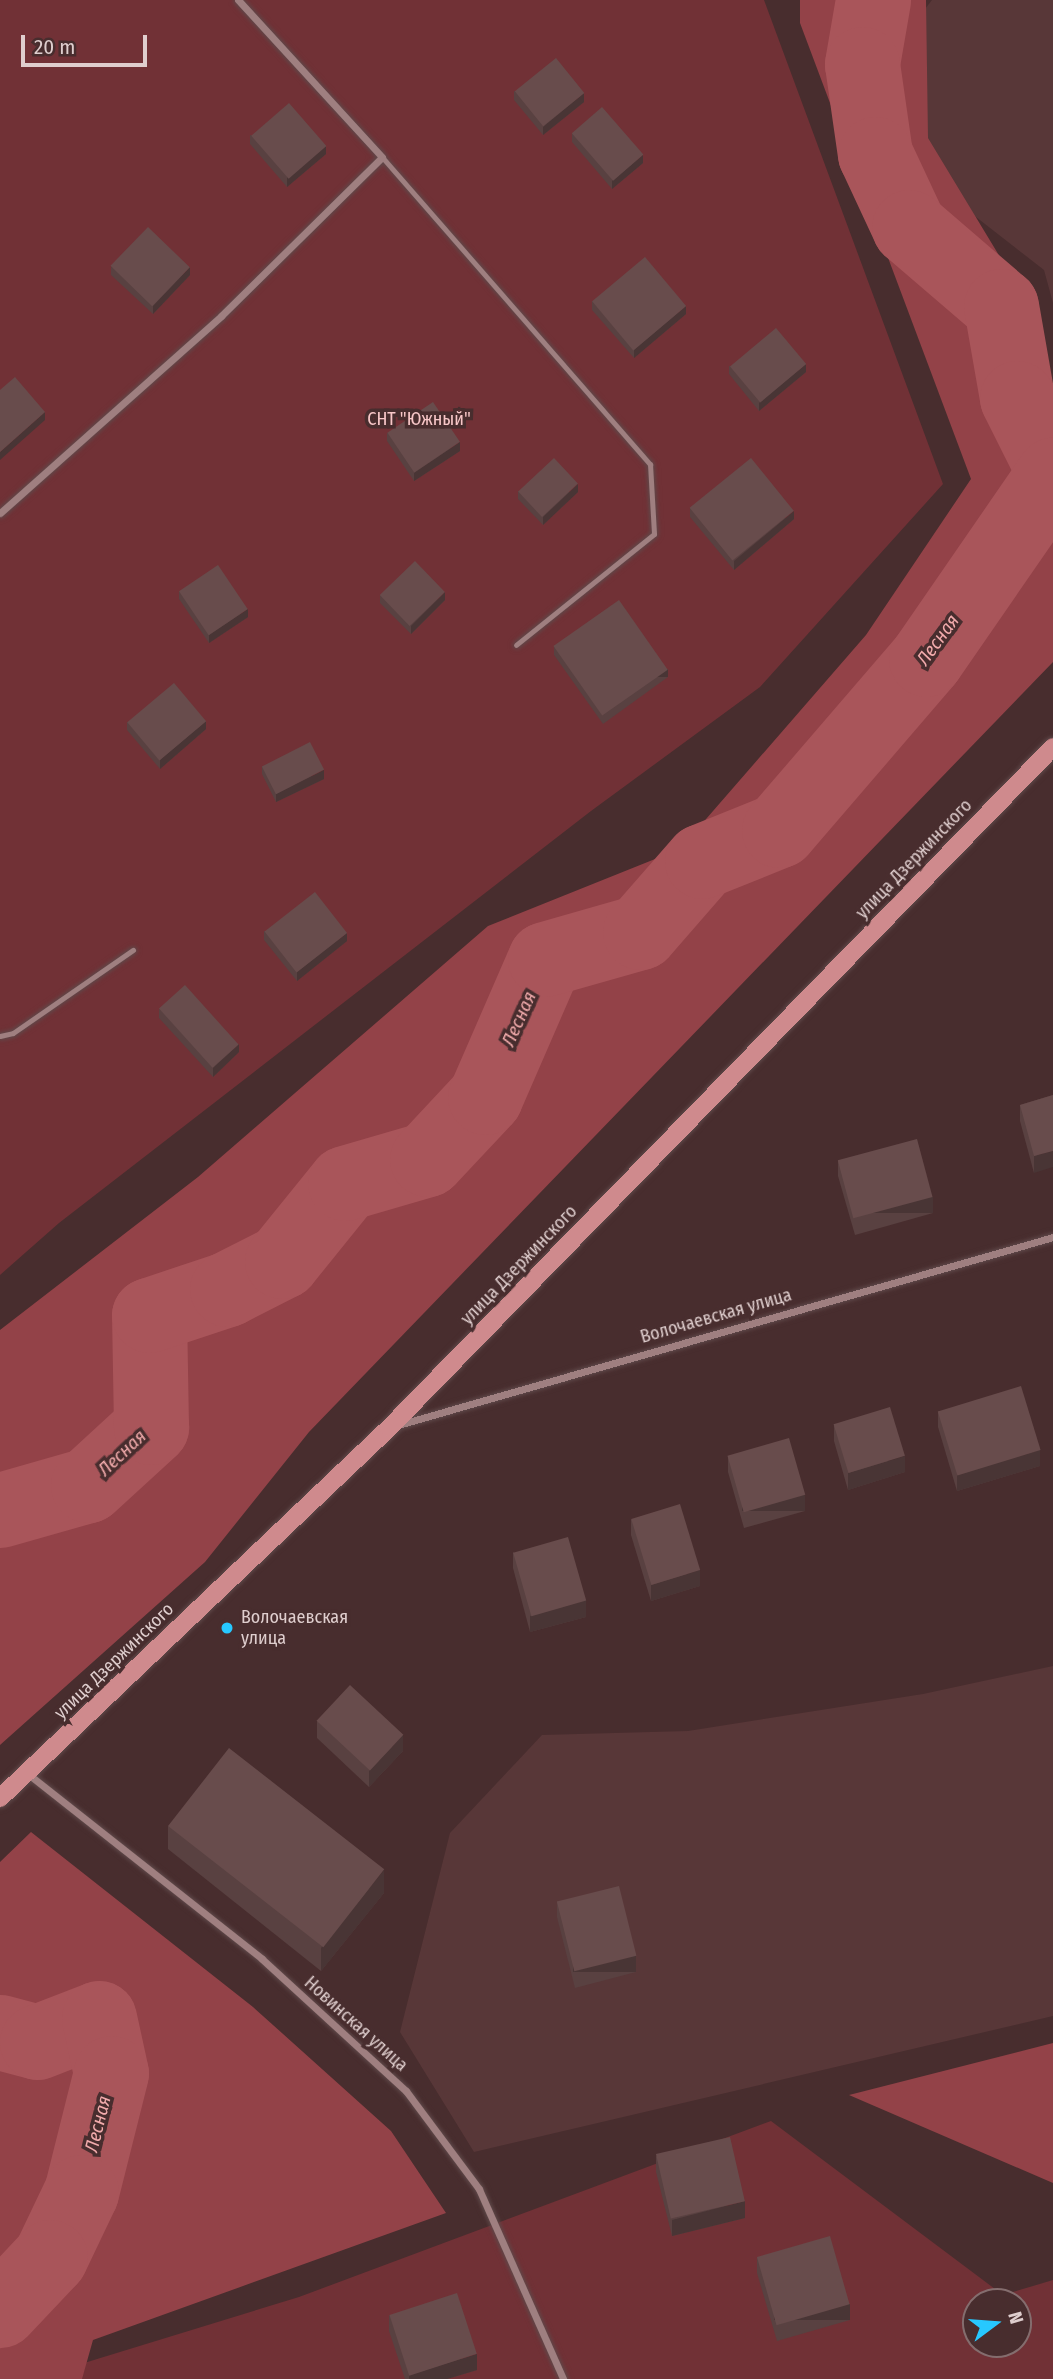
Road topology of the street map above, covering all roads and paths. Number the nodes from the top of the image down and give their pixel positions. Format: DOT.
graph roads {
  1 [pos="238,0"];
  2 [pos="382,158"];
  3 [pos="0,513"];
  4 [pos="516,645"];
  5 [pos="1053,747"];
  6 [pos="133,950"];
  7 [pos="0,1036"];
  8 [pos="1053,1237"];
  9 [pos="389,1428"];
  10 [pos="28,1773"];
  11 [pos="0,1798"];
  12 [pos="563,2379"];
  1 -- 2 [label="street"];
  2 -- 3 [label="street"];
  2 -- 4 [label="lane"];
  5 -- 9 [label="main road, улица Дзержинского"];
  6 -- 7 [label="lane"];
  8 -- 9 [label="street, Волочаевская улица"];
  9 -- 10 [label="main road, улица Дзержинского"];
  10 -- 11 [label="main road, улица Дзержинского"];
  10 -- 12 [label="street, Новинская улица"];
}
